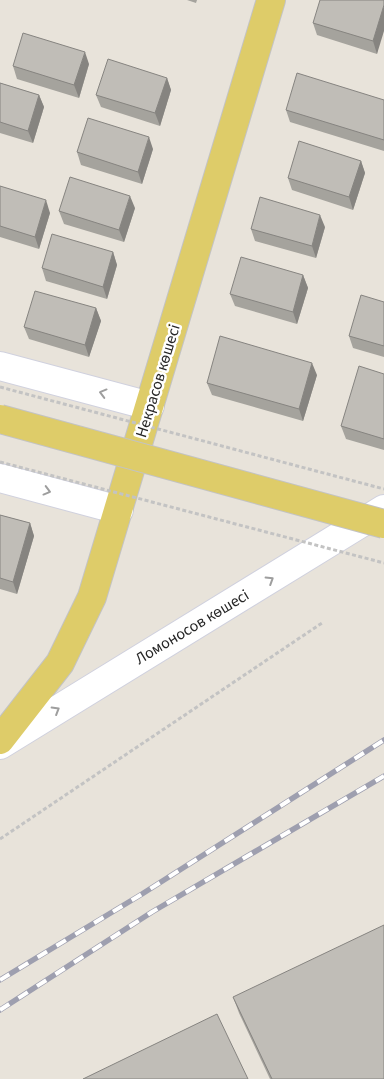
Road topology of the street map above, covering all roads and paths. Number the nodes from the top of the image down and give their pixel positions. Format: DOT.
graph roads {
  1 [pos="271,0"];
  2 [pos="0,366"];
  3 [pos="0,387"];
  4 [pos="150,406"];
  5 [pos="0,419"];
  6 [pos="0,462"];
  7 [pos="0,478"];
  8 [pos="384,489"];
  9 [pos="384,509"];
  10 [pos="119,510"];
  11 [pos="384,524"];
  12 [pos="384,563"];
  13 [pos="322,622"];
  14 [pos="0,740"];
  15 [pos="0,745"];
  16 [pos="0,839"];
  1 -- 4 [label="main road, Некрасов көшесі"];
  4 -- 2 [label="street, one-way"];
  3 -- 8 [label="path, bridge"];
  4 -- 10 [label="main road, Некрасов көшесі"];
  5 -- 11 [label="main road, bridge"];
  6 -- 12 [label="path, bridge"];
  7 -- 10 [label="street, one-way"];
  15 -- 9 [label="street, Ломоносов көшесі, one-way"];
  10 -- 14 [label="main road, Некрасов көшесі"];
  13 -- 16 [label="path"];
}
